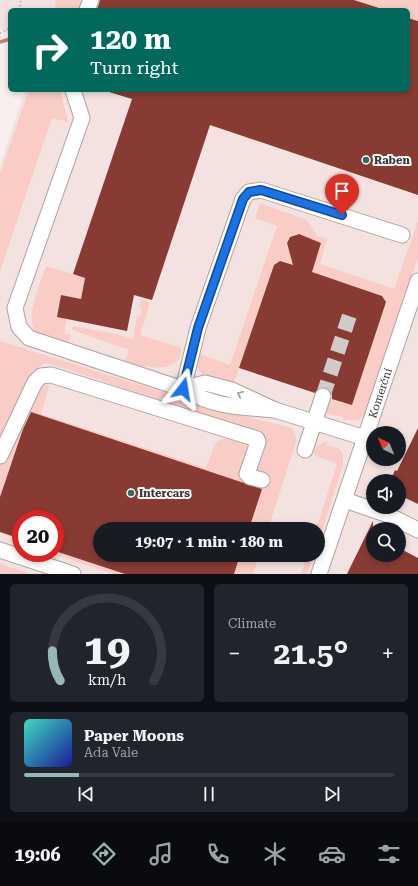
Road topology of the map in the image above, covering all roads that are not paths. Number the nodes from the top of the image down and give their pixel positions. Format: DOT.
graph roads {
  1 [pos="74,92"];
  2 [pos="402,235"];
  3 [pos="418,281"];
  4 [pos="183,389"];
  5 [pos="323,396"];
  6 [pos="314,423"];
  7 [pos="365,438"];
  8 [pos="305,450"];
  9 [pos="0,456"];
  10 [pos="262,480"];
  11 [pos="345,500"];
  12 [pos="418,530"];
  13 [pos="0,550"];
  14 [pos="73,574"];
  15 [pos="319,574"];
  1 -- 4 [label="street"];
  2 -- 4 [label="street"];
  3 -- 7 [label="street, Komerční"];
  4 -- 6 [label="street"];
  5 -- 6 [label="street"];
  6 -- 7 [label="street"];
  6 -- 8 [label="street"];
  7 -- 11 [label="street, Komerční"];
  9 -- 10 [label="street"];
  11 -- 12 [label="street"];
  11 -- 15 [label="street, Komerční"];
  13 -- 14 [label="street"];
}
